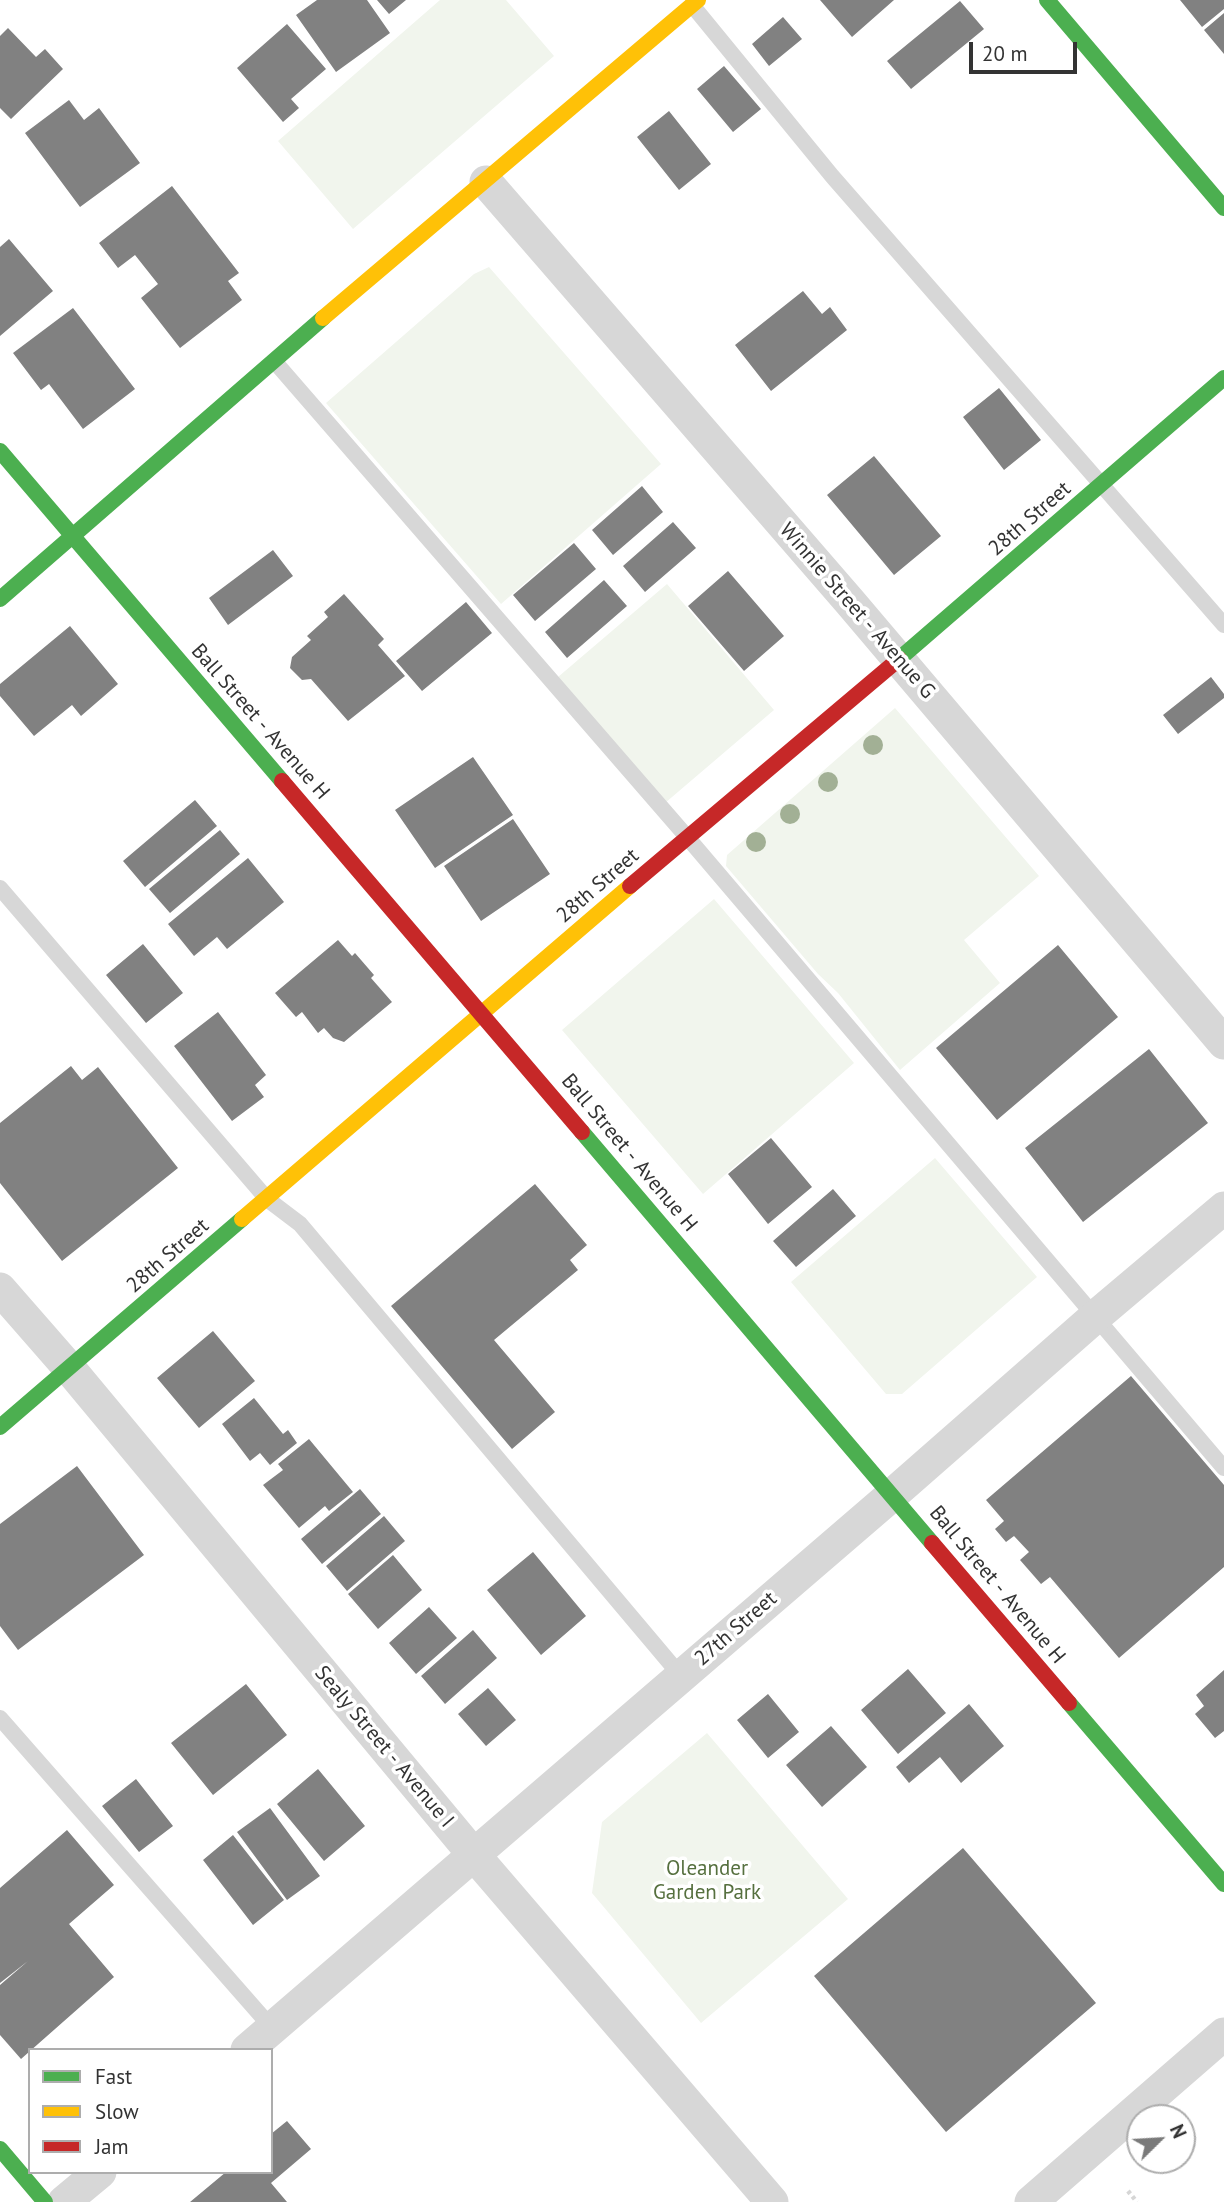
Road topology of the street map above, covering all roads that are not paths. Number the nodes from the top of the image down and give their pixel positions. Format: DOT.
graph roads {
  1 [pos="1047,0"];
  2 [pos="695,2"];
  3 [pos="486,182"];
  4 [pos="1224,208"];
  5 [pos="275,362"];
  6 [pos="1224,379"];
  7 [pos="0,451"];
  8 [pos="1102,484"];
  9 [pos="73,536"];
  10 [pos="0,599"];
  11 [pos="1224,625"];
  12 [pos="898,659"];
  13 [pos="687,837"];
  14 [pos="0,888"];
  15 [pos="482,1014"];
  16 [pos="1224,1043"];
  17 [pos="267,1199"];
  18 [pos="1224,1208"];
  19 [pos="0,1289"];
  20 [pos="1095,1317"];
  21 [pos="69,1368"];
  22 [pos="0,1427"];
  23 [pos="1224,1468"];
  24 [pos="892,1495"];
  25 [pos="681,1676"];
  26 [pos="0,1718"];
  27 [pos="474,1855"];
  28 [pos="1224,1884"];
  29 [pos="272,2028"];
  30 [pos="1224,2034"];
  31 [pos="249,2048"];
  32 [pos="0,2149"];
  33 [pos="98,2174"];
  34 [pos="45,2202"];
  35 [pos="64,2202"];
  36 [pos="772,2202"];
  37 [pos="1031,2202"];
  1 -- 4 [label="street"];
  2 -- 3 [label="street"];
  2 -- 8 [label="lane"];
  3 -- 5 [label="street"];
  3 -- 12 [label="street, Winnie Street - Avenue G"];
  5 -- 9 [label="street"];
  5 -- 13 [label="lane"];
  6 -- 8 [label="street, 28th Street"];
  7 -- 9 [label="street, Ball Street - Avenue H"];
  8 -- 11 [label="lane"];
  8 -- 12 [label="street, 28th Street"];
  9 -- 10 [label="street"];
  9 -- 15 [label="street, Ball Street - Avenue H"];
  12 -- 13 [label="street, 28th Street"];
  12 -- 16 [label="street, Winnie Street - Avenue G"];
  13 -- 15 [label="street, 28th Street"];
  13 -- 20 [label="lane"];
  14 -- 17 [label="lane"];
  15 -- 17 [label="street, 28th Street"];
  15 -- 24 [label="street, Ball Street - Avenue H"];
  17 -- 21 [label="street, 28th Street"];
  17 -- 25 [label="lane"];
  18 -- 20 [label="street, 27th Street"];
  19 -- 21 [label="street, Sealy Street - Avenue I"];
  20 -- 23 [label="lane"];
  20 -- 24 [label="street, 27th Street"];
  21 -- 22 [label="street, 28th Street"];
  21 -- 27 [label="street, Sealy Street - Avenue I"];
  24 -- 25 [label="street, 27th Street"];
  24 -- 28 [label="street, Ball Street - Avenue H"];
  25 -- 27 [label="street, 27th Street"];
  26 -- 29 [label="lane"];
  27 -- 29 [label="street, 27th Street"];
  27 -- 36 [label="street, Sealy Street - Avenue I"];
  29 -- 31 [label="street, 27th Street"];
  30 -- 37 [label="street"];
  32 -- 34 [label="street"];
  33 -- 35 [label="street"];
}
